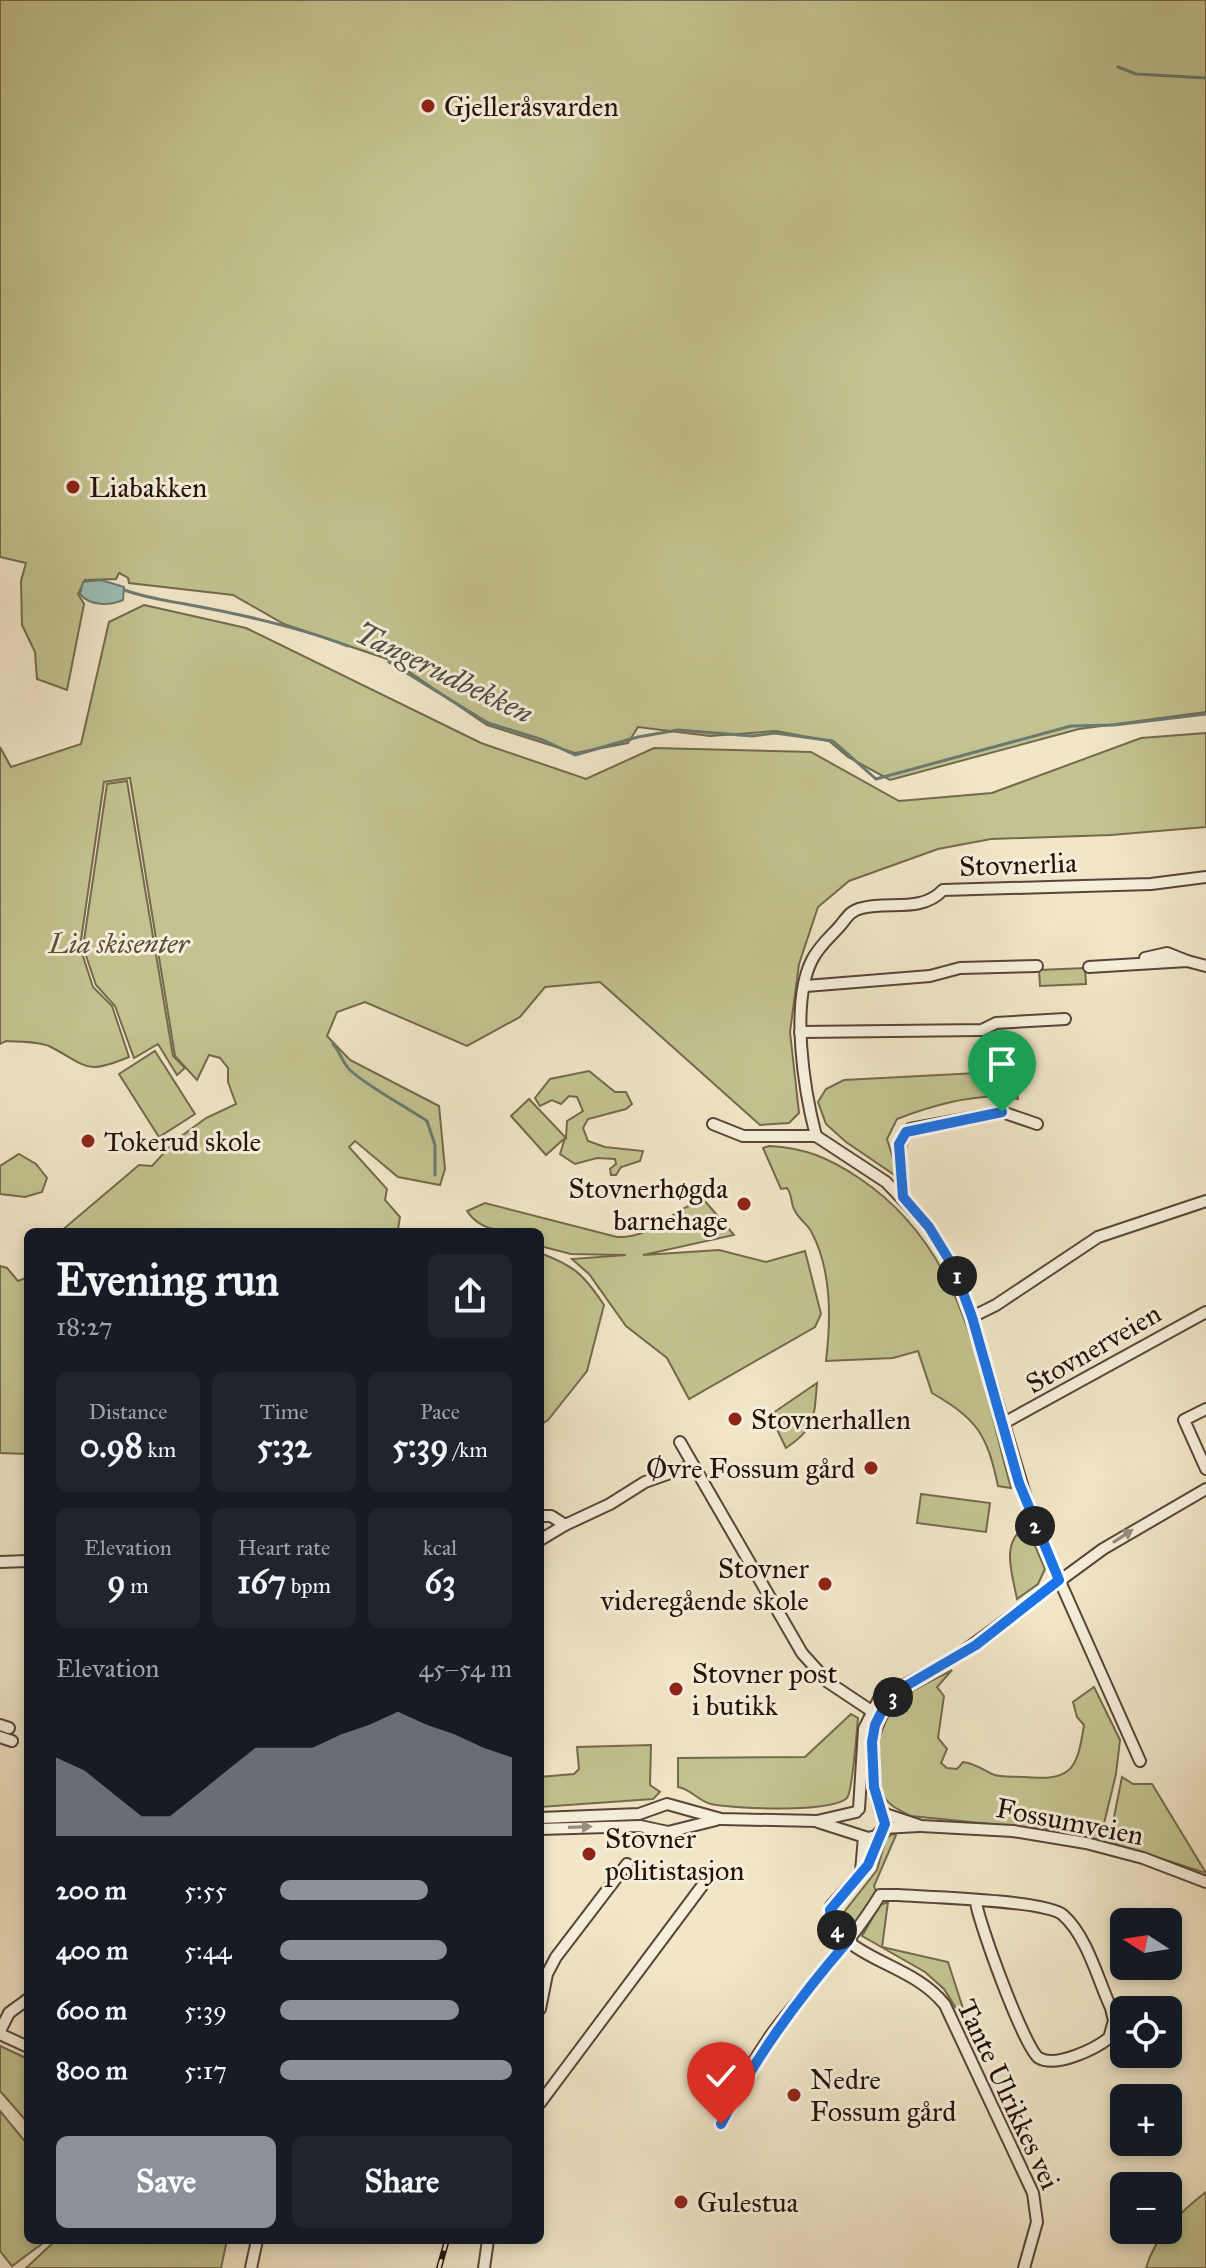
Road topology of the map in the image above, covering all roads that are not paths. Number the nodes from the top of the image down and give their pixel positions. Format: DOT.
graph roads {
  1 [pos="1206,877"];
  2 [pos="1145,958"];
  3 [pos="1187,961"];
  4 [pos="1037,966"];
  5 [pos="1206,966"];
  6 [pos="1089,967"];
  7 [pos="806,986"];
  8 [pos="1065,1019"];
  9 [pos="800,1032"];
  10 [pos="713,1124"];
  11 [pos="1037,1124"];
  12 [pos="816,1136"];
  13 [pos="903,1197"];
  14 [pos="1206,1201"];
  15 [pos="1206,1312"];
  16 [pos="972,1317"];
  17 [pos="1206,1409"];
  18 [pos="1002,1424"];
  19 [pos="680,1442"];
  20 [pos="1201,1445"];
  21 [pos="693,1465"];
  22 [pos="1206,1469"];
  23 [pos="1206,1489"];
  24 [pos="544,1516"];
  25 [pos="565,1525"];
  26 [pos="544,1538"];
  27 [pos="24,1561"];
  28 [pos="0,1562"];
  29 [pos="1059,1580"];
  30 [pos="874,1713"];
  31 [pos="0,1737"];
  32 [pos="12,1741"];
  33 [pos="1140,1761"];
  34 [pos="679,1808"];
  35 [pos="657,1810"];
  36 [pos="858,1810"];
  37 [pos="881,1812"];
  38 [pos="544,1818"];
  39 [pos="721,1819"];
  40 [pos="817,1821"];
  41 [pos="921,1826"];
  42 [pos="660,1828"];
  43 [pos="544,1829"];
  44 [pos="677,1829"];
  45 [pos="881,1831"];
  46 [pos="860,1835"];
  47 [pos="627,1864"];
  48 [pos="860,1873"];
  49 [pos="1206,1882"];
  50 [pos="702,1886"];
  51 [pos="976,1902"];
  52 [pos="848,1941"];
  53 [pos="544,1989"];
  54 [pos="24,2002"];
  55 [pos="0,2032"];
  56 [pos="24,2045"];
  57 [pos="544,2098"];
  58 [pos="721,2124"];
  59 [pos="256,2244"];
  60 [pos="487,2244"];
  61 [pos="251,2268"];
  62 [pos="484,2268"];
  63 [pos="1024,2268"];
  1 -- 7 [label="street, Stovnerlia"];
  2 -- 3 [label="street"];
  3 -- 5 [label="street"];
  3 -- 6 [label="street"];
  4 -- 7 [label="street"];
  7 -- 9 [label="street, Stovnerlia"];
  8 -- 9 [label="street"];
  9 -- 12 [label="street, Stovnerlia"];
  10 -- 12 [label="street"];
  11 -- 13 [label="street"];
  12 -- 13 [label="street"];
  13 -- 16 [label="street"];
  14 -- 16 [label="street"];
  15 -- 18 [label="street, Stovnerveien"];
  16 -- 18 [label="street"];
  17 -- 20 [label="street"];
  18 -- 29 [label="street"];
  19 -- 21 [label="street"];
  20 -- 22 [label="street"];
  21 -- 25 [label="street"];
  21 -- 30 [label="street"];
  29 -- 23 [label="street, one-way"];
  24 -- 25 [label="street"];
  25 -- 26 [label="street"];
  27 -- 28 [label="street"];
  29 -- 30 [label="street"];
  29 -- 33 [label="street"];
  30 -- 36 [label="street"];
  30 -- 37 [label="street"];
  31 -- 32 [label="street"];
  34 -- 35 [label="street"];
  34 -- 39 [label="street, Fossumveien"];
  34 -- 44 [label="street"];
  35 -- 38 [label="street"];
  35 -- 42 [label="street"];
  36 -- 37 [label="street, Fossumveien"];
  36 -- 40 [label="street, Fossumveien"];
  36 -- 46 [label="street"];
  37 -- 41 [label="street, Fossumveien"];
  37 -- 45 [label="street"];
  39 -- 40 [label="street, Fossumveien"];
  39 -- 44 [label="street, Fossumveien"];
  40 -- 46 [label="street, Fossumveien"];
  41 -- 45 [label="street, Fossumveien"];
  41 -- 49 [label="street, Fossumveien"];
  43 -- 42 [label="street, one-way"];
  42 -- 44 [label="street"];
  45 -- 46 [label="street, Fossumveien"];
  45 -- 48 [label="street"];
  46 -- 48 [label="street"];
  47 -- 53 [label="street"];
  48 -- 52 [label="street"];
  50 -- 57 [label="street"];
  51 -- 51 [label="street"];
  51 -- 52 [label="street"];
  52 -- 58 [label="street"];
  52 -- 63 [label="street, Tante Ulrikkes vei"];
  54 -- 55 [label="street"];
  55 -- 56 [label="street"];
  59 -- 61 [label="street"];
  60 -- 62 [label="street"];
}
